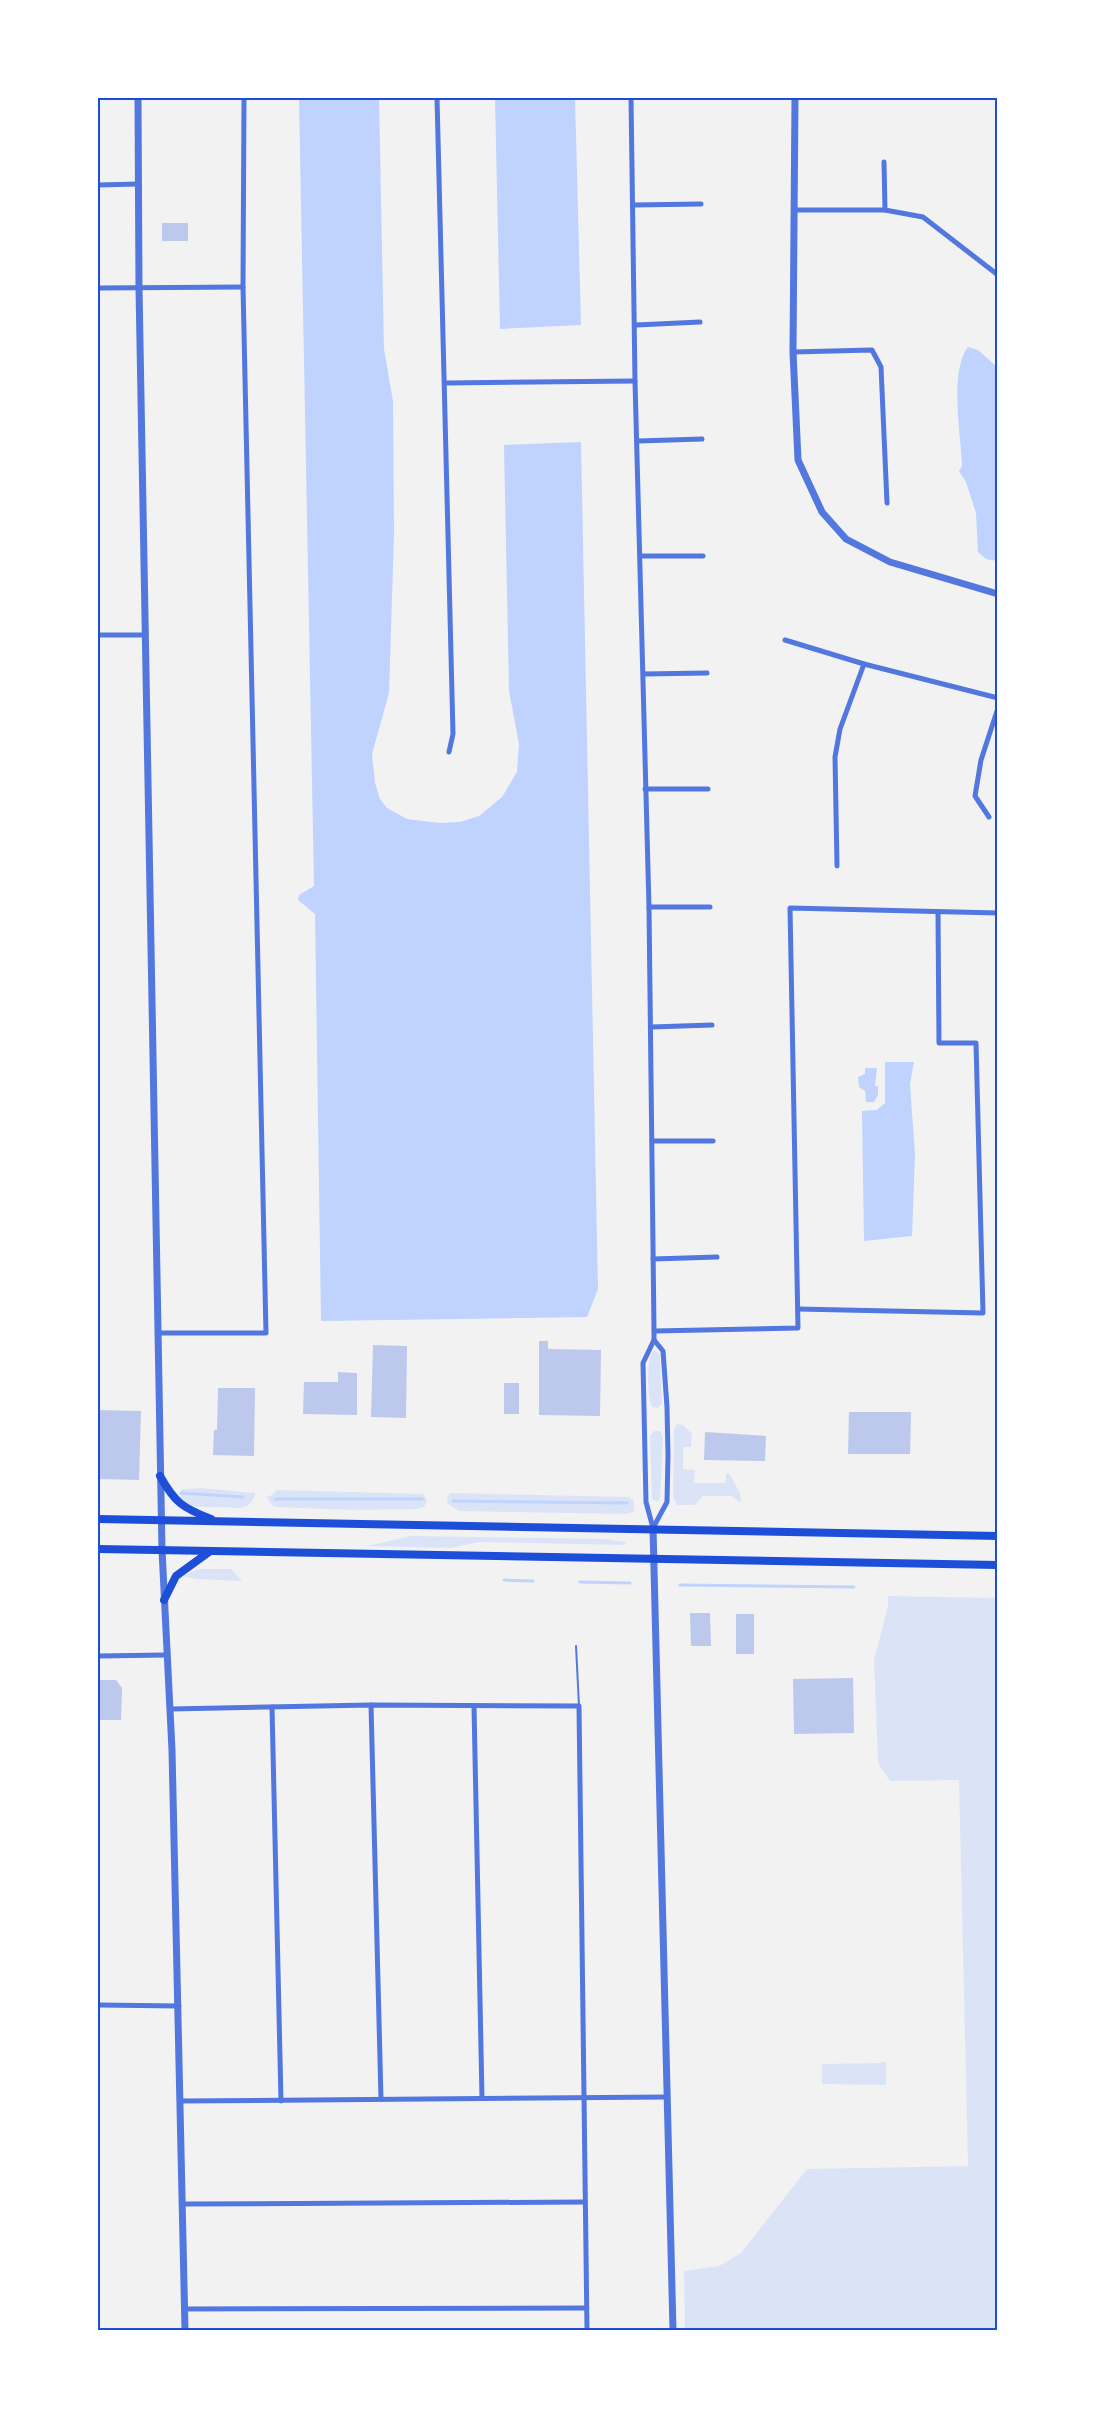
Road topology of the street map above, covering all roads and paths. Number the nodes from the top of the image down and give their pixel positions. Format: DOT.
graph roads {
  1 [pos="138,98"];
  2 [pos="244,98"];
  3 [pos="437,98"];
  4 [pos="631,98"];
  5 [pos="795,98"];
  6 [pos="884,162"];
  7 [pos="138,184"];
  8 [pos="98,185"];
  9 [pos="701,204"];
  10 [pos="634,205"];
  11 [pos="794,210"];
  12 [pos="885,210"];
  13 [pos="998,275"];
  14 [pos="243,287"];
  15 [pos="98,288"];
  16 [pos="138,288"];
  17 [pos="700,322"];
  18 [pos="636,324"];
  19 [pos="793,352"];
  20 [pos="635,381"];
  21 [pos="446,384"];
  22 [pos="702,439"];
  23 [pos="638,441"];
  24 [pos="887,503"];
  25 [pos="641,556"];
  26 [pos="703,556"];
  27 [pos="998,594"];
  28 [pos="98,635"];
  29 [pos="146,635"];
  30 [pos="784,640"];
  31 [pos="864,664"];
  32 [pos="707,673"];
  33 [pos="644,674"];
  34 [pos="998,698"];
  35 [pos="998,708"];
  36 [pos="449,752"];
  37 [pos="645,789"];
  38 [pos="708,789"];
  39 [pos="989,817"];
  40 [pos="837,866"];
  41 [pos="649,907"];
  42 [pos="710,907"];
  43 [pos="938,912"];
  44 [pos="998,913"];
  45 [pos="712,1025"];
  46 [pos="651,1028"];
  47 [pos="652,1141"];
  48 [pos="713,1141"];
  49 [pos="717,1257"];
  50 [pos="653,1258"];
  51 [pos="798,1309"];
  52 [pos="654,1331"];
  53 [pos="159,1333"];
  54 [pos="654,1340"];
  55 [pos="160,1476"];
  56 [pos="98,1519"];
  57 [pos="161,1520"];
  58 [pos="217,1521"];
  59 [pos="653,1528"];
  60 [pos="998,1536"];
  61 [pos="98,1549"];
  62 [pos="162,1550"];
  63 [pos="211,1551"];
  64 [pos="653,1559"];
  65 [pos="998,1565"];
  66 [pos="164,1600"];
  67 [pos="576,1646"];
  68 [pos="166,1654"];
  69 [pos="98,1656"];
  70 [pos="371,1705"];
  71 [pos="474,1706"];
  72 [pos="579,1706"];
  73 [pos="272,1707"];
  74 [pos="171,1709"];
  75 [pos="98,2006"];
  76 [pos="179,2006"];
  77 [pos="585,2097"];
  78 [pos="667,2097"];
  79 [pos="482,2098"];
  80 [pos="381,2099"];
  81 [pos="180,2101"];
  82 [pos="280,2101"];
  83 [pos="584,2202"];
  84 [pos="182,2204"];
  85 [pos="586,2308"];
  86 [pos="184,2309"];
  87 [pos="185,2331"];
  88 [pos="586,2331"];
  89 [pos="673,2331"];
  1 -- 7 [label="street"];
  2 -- 14 [label="street"];
  3 -- 21 [label="street"];
  4 -- 10 [label="street"];
  5 -- 11 [label="street"];
  6 -- 12 [label="street"];
  7 -- 8 [label="street"];
  7 -- 16 [label="street"];
  9 -- 10 [label="street"];
  10 -- 18 [label="street"];
  11 -- 12 [label="street"];
  11 -- 19 [label="street"];
  12 -- 13 [label="street"];
  14 -- 16 [label="street"];
  14 -- 53 [label="street"];
  15 -- 16 [label="street"];
  16 -- 29 [label="street"];
  17 -- 18 [label="street"];
  18 -- 20 [label="street"];
  19 -- 24 [label="street"];
  19 -- 27 [label="street"];
  20 -- 21 [label="street"];
  20 -- 23 [label="street"];
  21 -- 36 [label="street"];
  22 -- 23 [label="street"];
  23 -- 25 [label="street"];
  25 -- 26 [label="street"];
  25 -- 33 [label="street"];
  28 -- 29 [label="street"];
  29 -- 53 [label="street"];
  30 -- 31 [label="street"];
  31 -- 34 [label="street"];
  31 -- 40 [label="street"];
  32 -- 33 [label="street"];
  33 -- 37 [label="street"];
  35 -- 39 [label="street"];
  37 -- 38 [label="street"];
  37 -- 41 [label="street"];
  41 -- 42 [label="street"];
  41 -- 46 [label="street"];
  43 -- 44 [label="street"];
  43 -- 51 [label="street"];
  43 -- 51 [label="street"];
  45 -- 46 [label="street"];
  46 -- 47 [label="street"];
  47 -- 48 [label="street"];
  47 -- 50 [label="street"];
  49 -- 50 [label="street"];
  50 -- 52 [label="street"];
  51 -- 52 [label="street"];
  52 -- 54 [label="street"];
  53 -- 55 [label="street"];
  54 -- 59 [label="street"];
  54 -- 59 [label="street"];
  55 -- 57 [label="street"];
  55 -- 58 [label="highway"];
  56 -- 57 [label="highway"];
  57 -- 58 [label="highway"];
  57 -- 62 [label="street"];
  58 -- 59 [label="highway"];
  59 -- 60 [label="highway"];
  59 -- 64 [label="street"];
  61 -- 62 [label="highway"];
  62 -- 63 [label="highway"];
  62 -- 66 [label="street"];
  63 -- 64 [label="highway"];
  63 -- 66 [label="highway"];
  64 -- 65 [label="highway"];
  64 -- 78 [label="street"];
  66 -- 68 [label="street"];
  67 -- 72 [label="lane"];
  68 -- 69 [label="street"];
  68 -- 74 [label="street"];
  70 -- 71 [label="street"];
  70 -- 73 [label="street"];
  70 -- 80 [label="street"];
  71 -- 72 [label="street"];
  71 -- 79 [label="street"];
  72 -- 77 [label="street"];
  73 -- 74 [label="street"];
  73 -- 82 [label="street"];
  74 -- 76 [label="street"];
  75 -- 76 [label="street"];
  76 -- 81 [label="street"];
  77 -- 78 [label="street"];
  77 -- 79 [label="street"];
  77 -- 83 [label="street"];
  78 -- 89 [label="street"];
  79 -- 80 [label="street"];
  80 -- 82 [label="street"];
  81 -- 82 [label="street"];
  81 -- 84 [label="street"];
  83 -- 84 [label="street"];
  83 -- 85 [label="street"];
  84 -- 86 [label="street"];
  85 -- 86 [label="street"];
  85 -- 88 [label="street"];
  86 -- 87 [label="street"];
}
